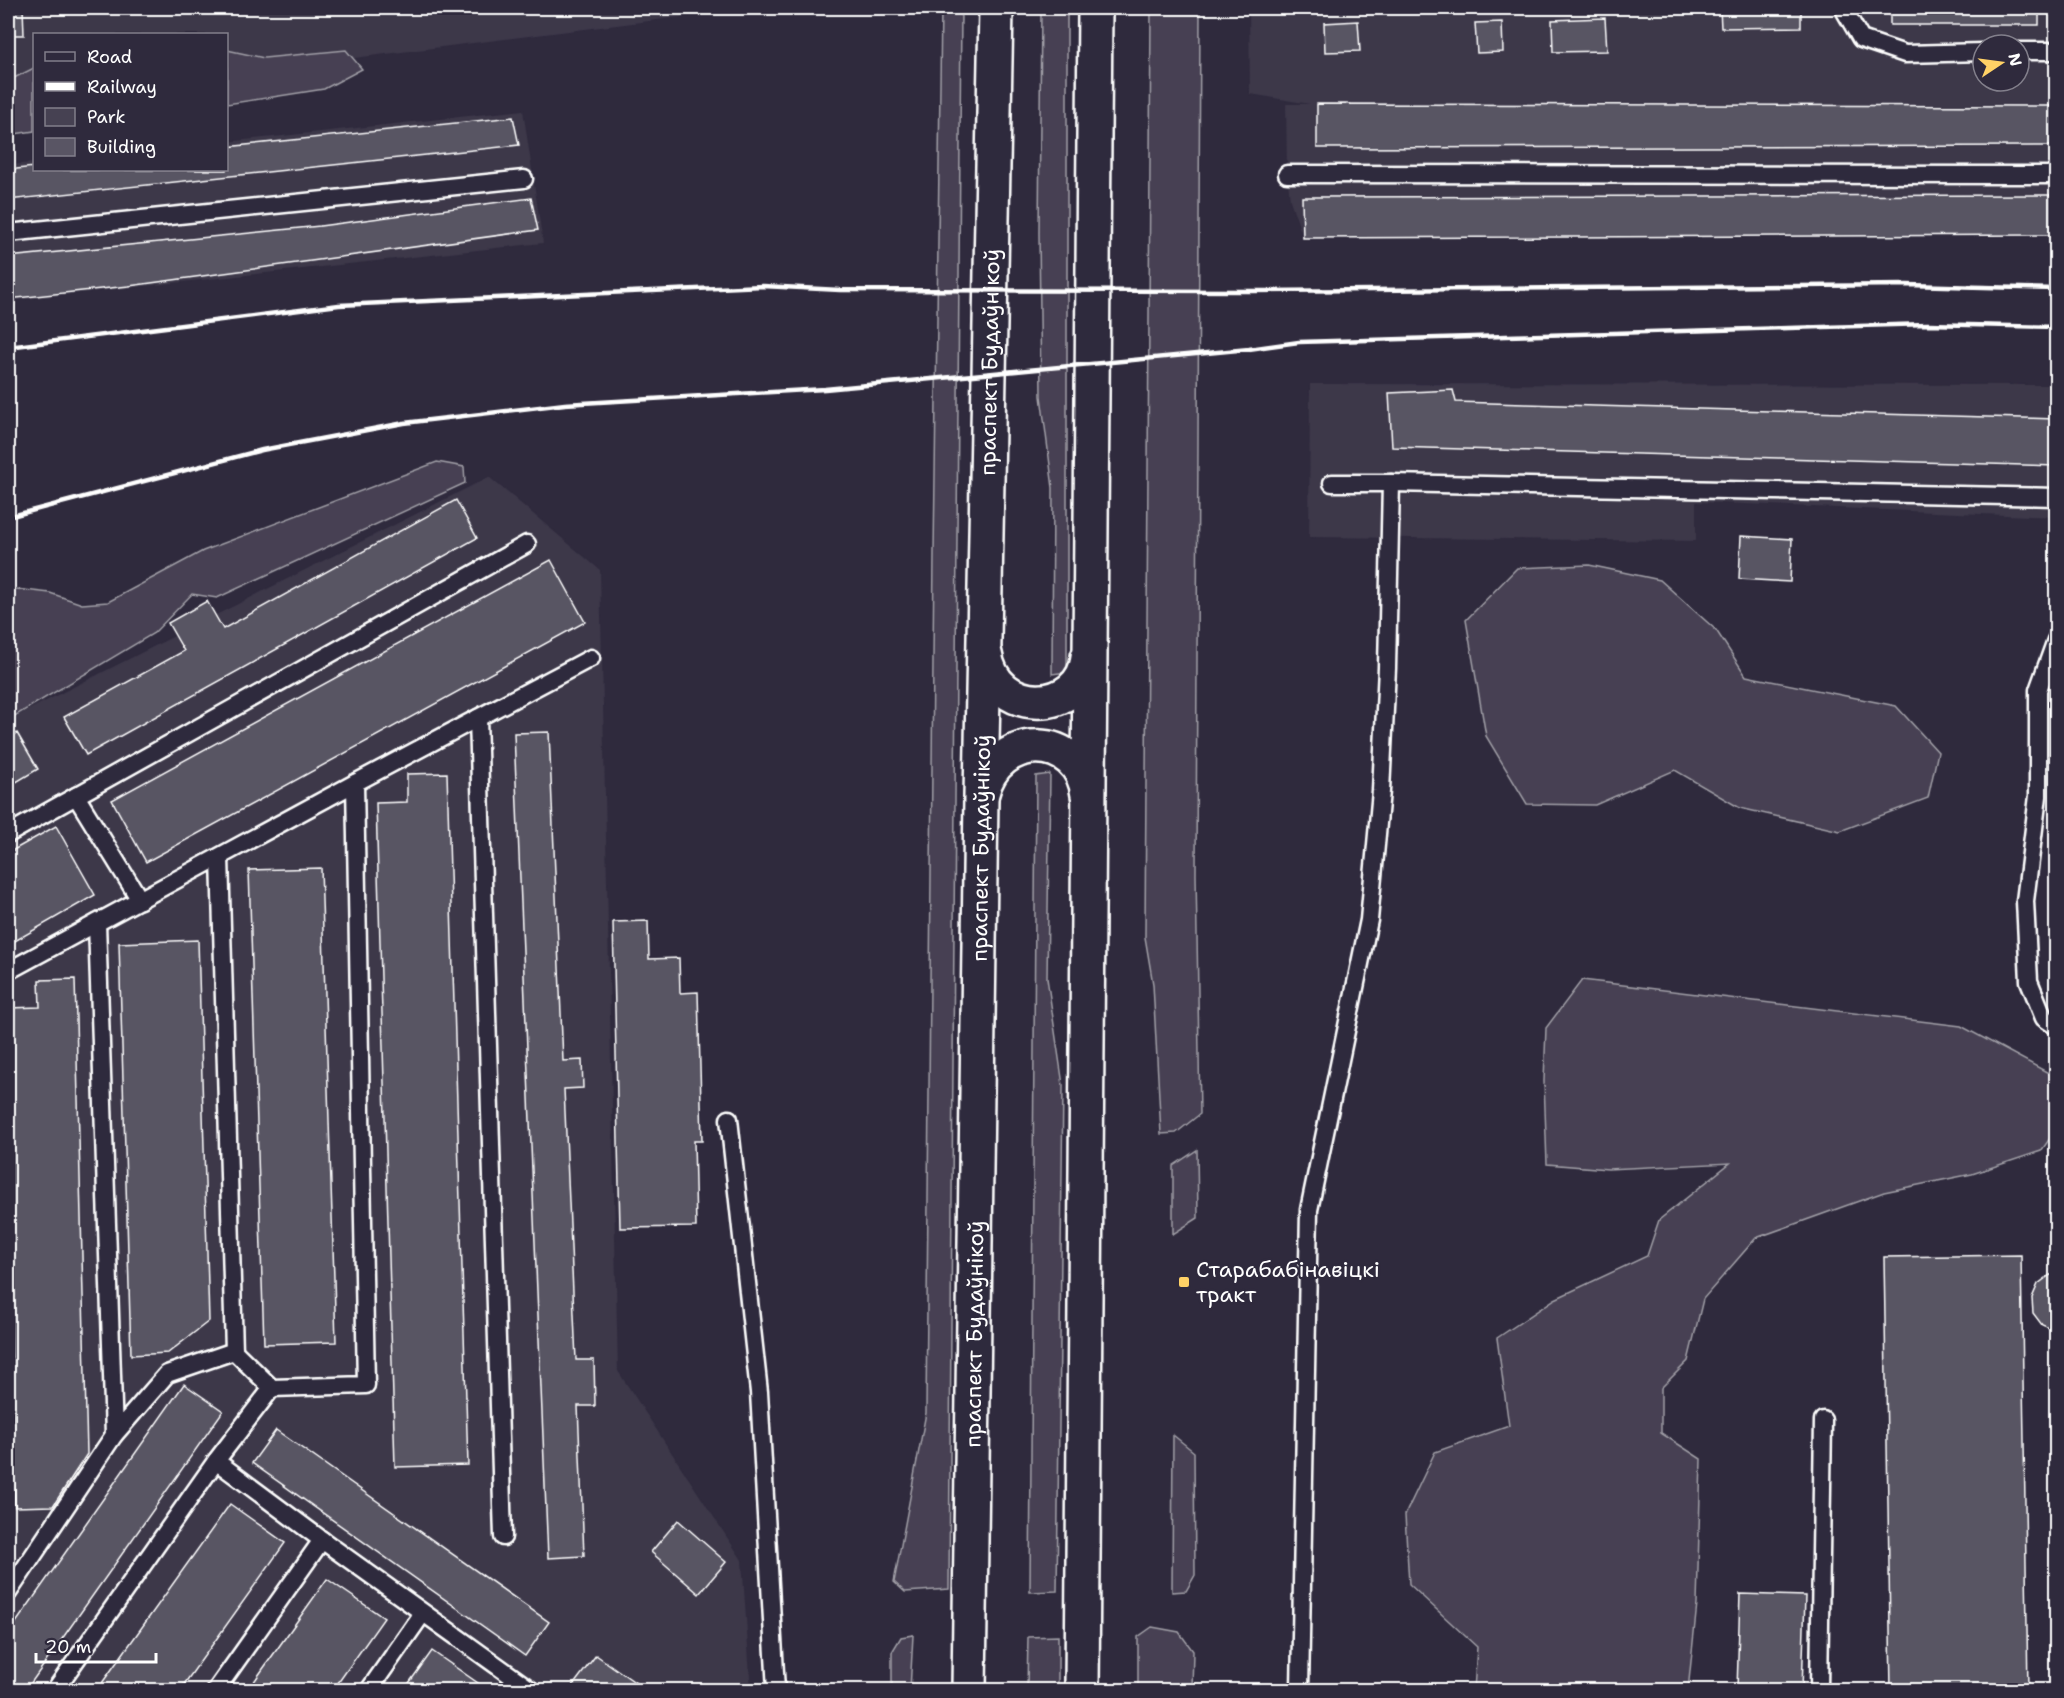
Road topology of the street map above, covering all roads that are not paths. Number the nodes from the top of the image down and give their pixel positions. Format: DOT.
graph roads {
  1 [pos="996,8"];
  2 [pos="1095,8"];
  3 [pos="1843,8"];
  4 [pos="2031,51"];
  5 [pos="2056,51"];
  6 [pos="1971,52"];
  7 [pos="1287,174"];
  8 [pos="2056,175"];
  9 [pos="524,179"];
  10 [pos="8,233"];
  11 [pos="1332,483"];
  12 [pos="1391,483"];
  13 [pos="2056,497"];
  14 [pos="527,544"];
  15 [pos="2056,640"];
  16 [pos="1089,646"];
  17 [pos="984,649"];
  18 [pos="591,658"];
  19 [pos="478,718"];
  20 [pos="355,783"];
  21 [pos="76,796"];
  22 [pos="981,797"];
  23 [pos="1088,803"];
  24 [pos="8,834"];
  25 [pos="220,857"];
  26 [pos="140,900"];
  27 [pos="97,923"];
  28 [pos="8,971"];
  29 [pos="2056,1026"];
  30 [pos="729,1119"];
  31 [pos="234,1351"];
  32 [pos="272,1388"];
  33 [pos="1822,1420"];
  34 [pos="114,1435"];
  35 [pos="216,1461"];
  36 [pos="503,1537"];
  37 [pos="322,1540"];
  38 [pos="8,1593"];
  39 [pos="423,1613"];
  40 [pos="525,1689"];
  41 [pos="55,1690"];
  42 [pos="216,1690"];
  43 [pos="369,1690"];
  44 [pos="776,1690"];
  45 [pos="969,1690"];
  46 [pos="1082,1690"];
  47 [pos="1300,1690"];
  48 [pos="1819,1690"];
  1 -- 17 [label="main road, праспект Будаўнікоў"];
  2 -- 16 [label="main road"];
  3 -- 6 [label="lane"];
  4 -- 5 [label="lane"];
  7 -- 8 [label="lane"];
  9 -- 10 [label="lane"];
  11 -- 12 [label="lane"];
  12 -- 13 [label="lane"];
  12 -- 47 [label="lane"];
  14 -- 21 [label="lane"];
  15 -- 29 [label="lane"];
  16 -- 17 [label="main road"];
  16 -- 23 [label="main road"];
  17 -- 22 [label="main road, праспект Будаўнікоў"];
  18 -- 19 [label="lane"];
  19 -- 20 [label="lane"];
  19 -- 36 [label="lane"];
  20 -- 25 [label="lane"];
  20 -- 32 [label="lane"];
  21 -- 24 [label="lane"];
  21 -- 26 [label="lane"];
  22 -- 23 [label="main road"];
  22 -- 45 [label="main road, праспект Будаўнікоў"];
  23 -- 46 [label="main road"];
  25 -- 26 [label="lane"];
  25 -- 31 [label="lane"];
  26 -- 27 [label="lane"];
  27 -- 28 [label="lane"];
  27 -- 34 [label="lane"];
  30 -- 44 [label="lane"];
  31 -- 32 [label="lane"];
  31 -- 34 [label="lane"];
  32 -- 35 [label="lane"];
  33 -- 48 [label="lane"];
  34 -- 38 [label="lane"];
  35 -- 37 [label="lane"];
  35 -- 41 [label="lane"];
  37 -- 39 [label="lane"];
  37 -- 42 [label="lane"];
  39 -- 40 [label="lane"];
  39 -- 43 [label="lane"];
}
